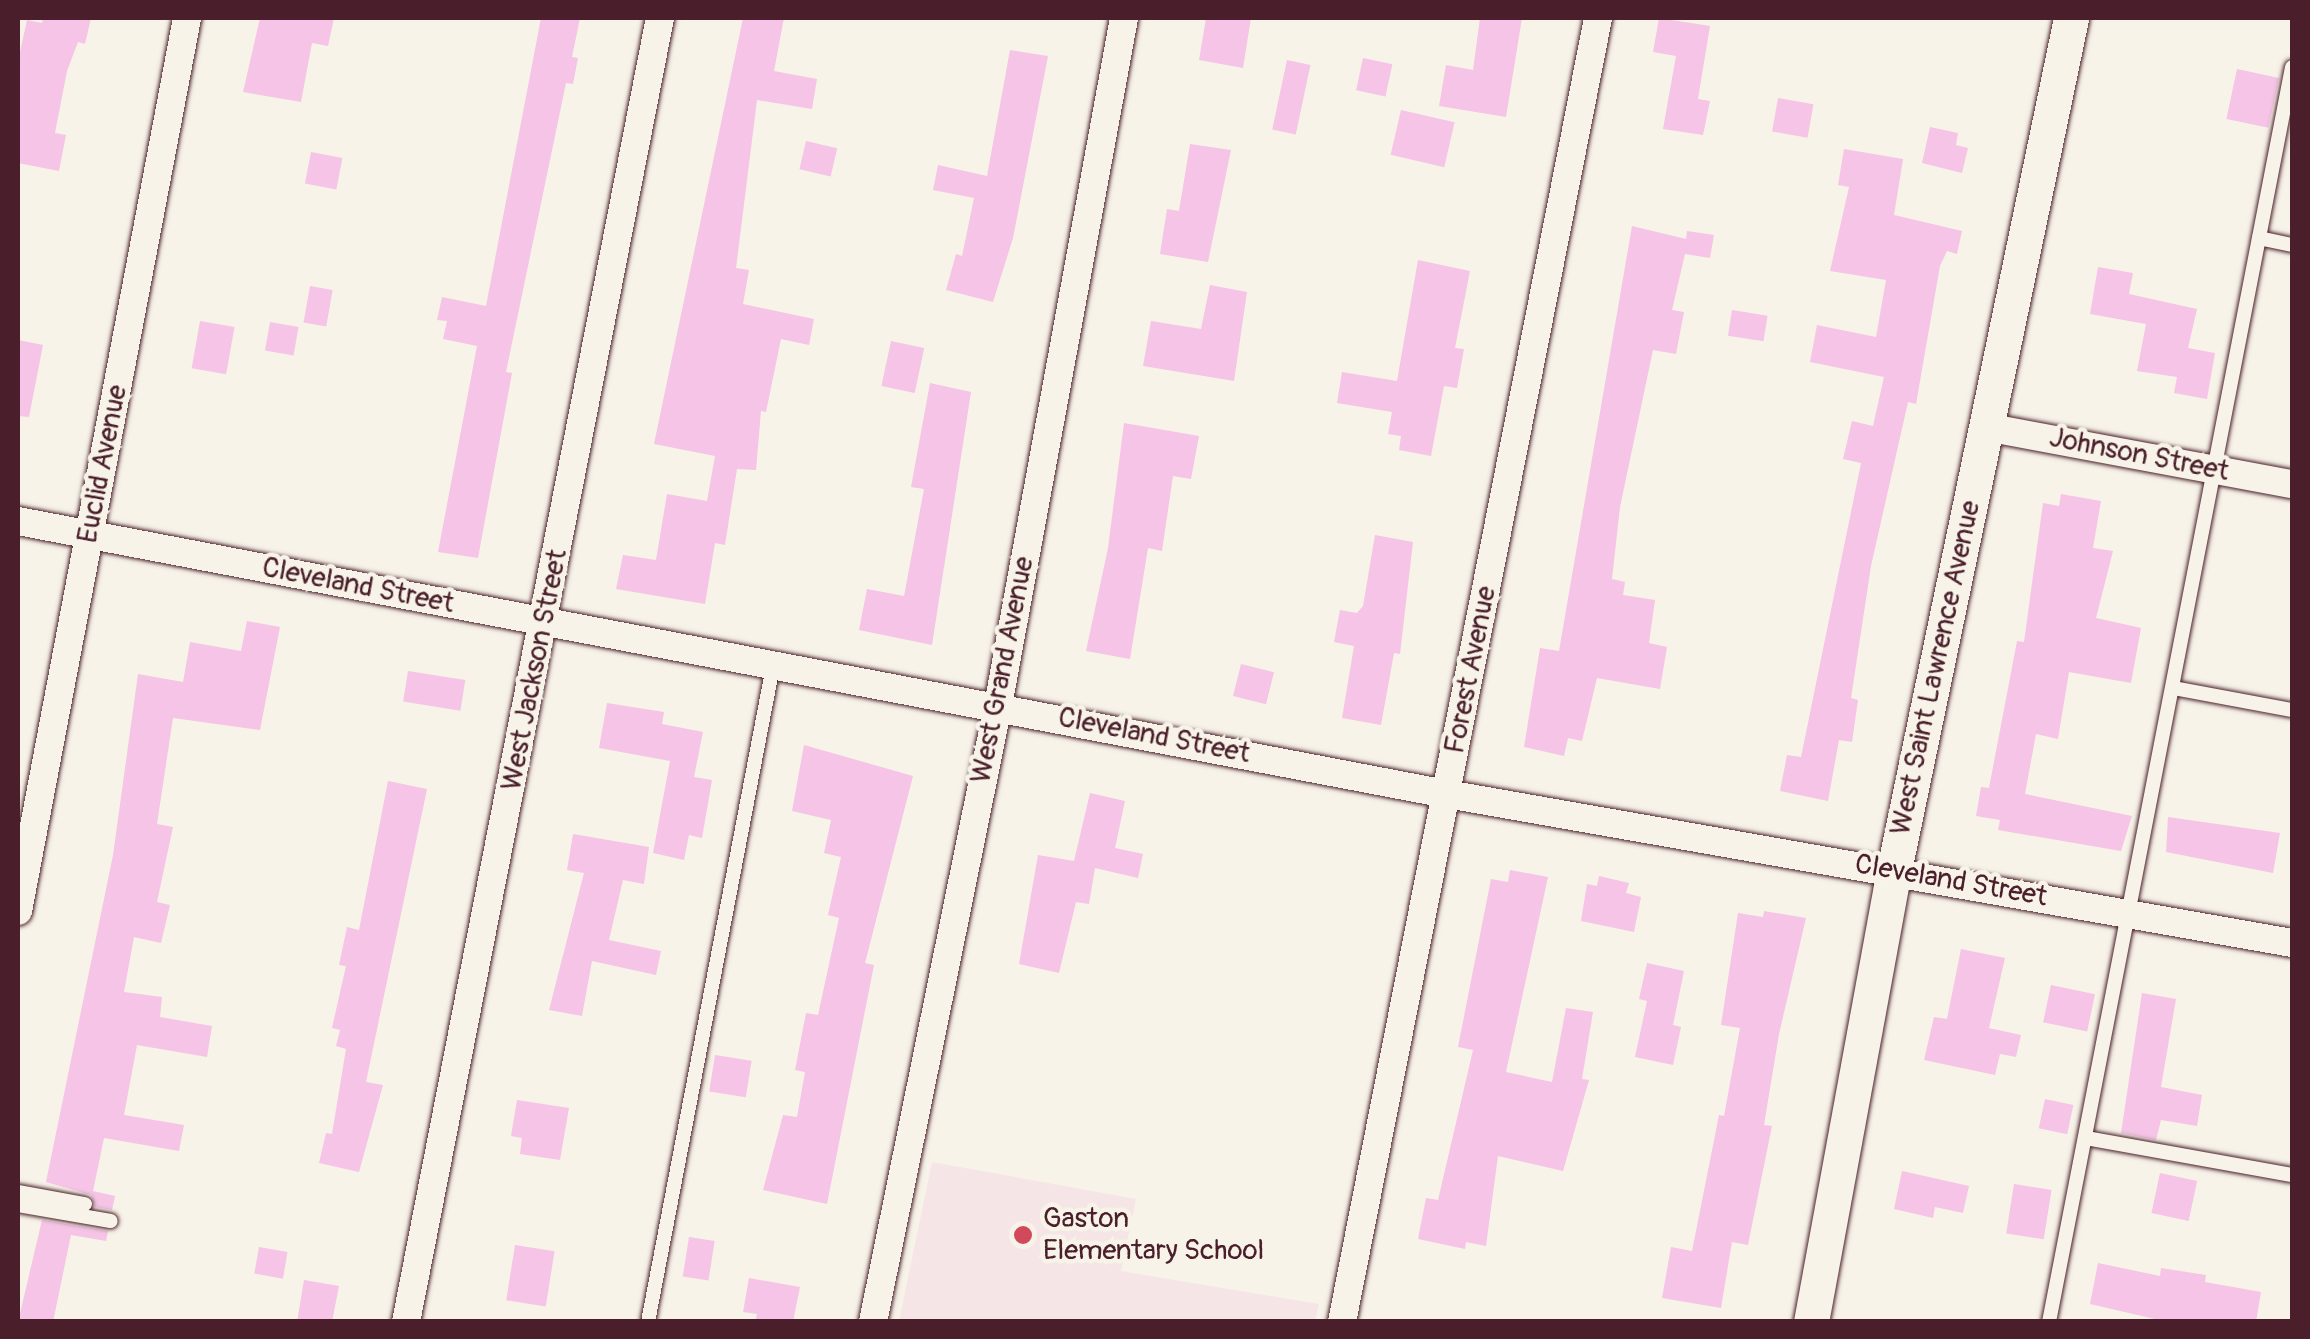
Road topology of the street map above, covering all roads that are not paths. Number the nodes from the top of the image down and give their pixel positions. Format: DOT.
graph roads {
  1 [pos="187,18"];
  2 [pos="660,18"];
  3 [pos="1124,18"];
  4 [pos="1598,18"];
  5 [pos="2071,18"];
  6 [pos="2292,67"];
  7 [pos="2259,238"];
  8 [pos="2292,244"];
  9 [pos="1986,426"];
  10 [pos="2214,469"];
  11 [pos="2292,484"];
  12 [pos="18,521"];
  13 [pos="90,534"];
  14 [pos="544,623"];
  15 [pos="772,666"];
  16 [pos="2173,688"];
  17 [pos="998,706"];
  18 [pos="2292,710"];
  19 [pos="1447,794"];
  20 [pos="1894,870"];
  21 [pos="18,911"];
  22 [pos="2128,912"];
  23 [pos="2292,943"];
  24 [pos="2086,1138"];
  25 [pos="2292,1175"];
  26 [pos="18,1192"];
  27 [pos="85,1204"];
  28 [pos="18,1205"];
  29 [pos="111,1221"];
  30 [pos="406,1322"];
  31 [pos="648,1322"];
  32 [pos="874,1322"];
  33 [pos="1342,1322"];
  34 [pos="1810,1322"];
  35 [pos="2049,1322"];
  1 -- 13 [label="street, Euclid Avenue"];
  2 -- 14 [label="street, West Jackson Street"];
  3 -- 17 [label="street, West Grand Avenue"];
  4 -- 19 [label="street, Forest Avenue"];
  5 -- 9 [label="street, West Saint Lawrence Avenue"];
  6 -- 7 [label="lane"];
  7 -- 8 [label="lane"];
  7 -- 10 [label="lane"];
  9 -- 10 [label="street, Johnson Street"];
  9 -- 20 [label="street, West Saint Lawrence Avenue"];
  10 -- 11 [label="street, Johnson Street"];
  10 -- 16 [label="lane"];
  12 -- 13 [label="street, Cleveland Street"];
  13 -- 14 [label="street, Cleveland Street"];
  13 -- 21 [label="street, Euclid Avenue"];
  14 -- 15 [label="street, Cleveland Street"];
  14 -- 30 [label="street, West Jackson Street"];
  15 -- 17 [label="street, Cleveland Street"];
  15 -- 31 [label="lane"];
  16 -- 18 [label="lane"];
  16 -- 22 [label="lane"];
  17 -- 19 [label="street, Cleveland Street"];
  17 -- 32 [label="street, West Grand Avenue"];
  19 -- 20 [label="street, Cleveland Street"];
  19 -- 33 [label="street, Forest Avenue"];
  20 -- 22 [label="street, Cleveland Street"];
  20 -- 34 [label="street, West Saint Lawrence Avenue"];
  22 -- 23 [label="street, Cleveland Street"];
  22 -- 24 [label="lane"];
  24 -- 25 [label="lane"];
  24 -- 35 [label="lane"];
  26 -- 27 [label="lane"];
  28 -- 29 [label="lane"];
}
